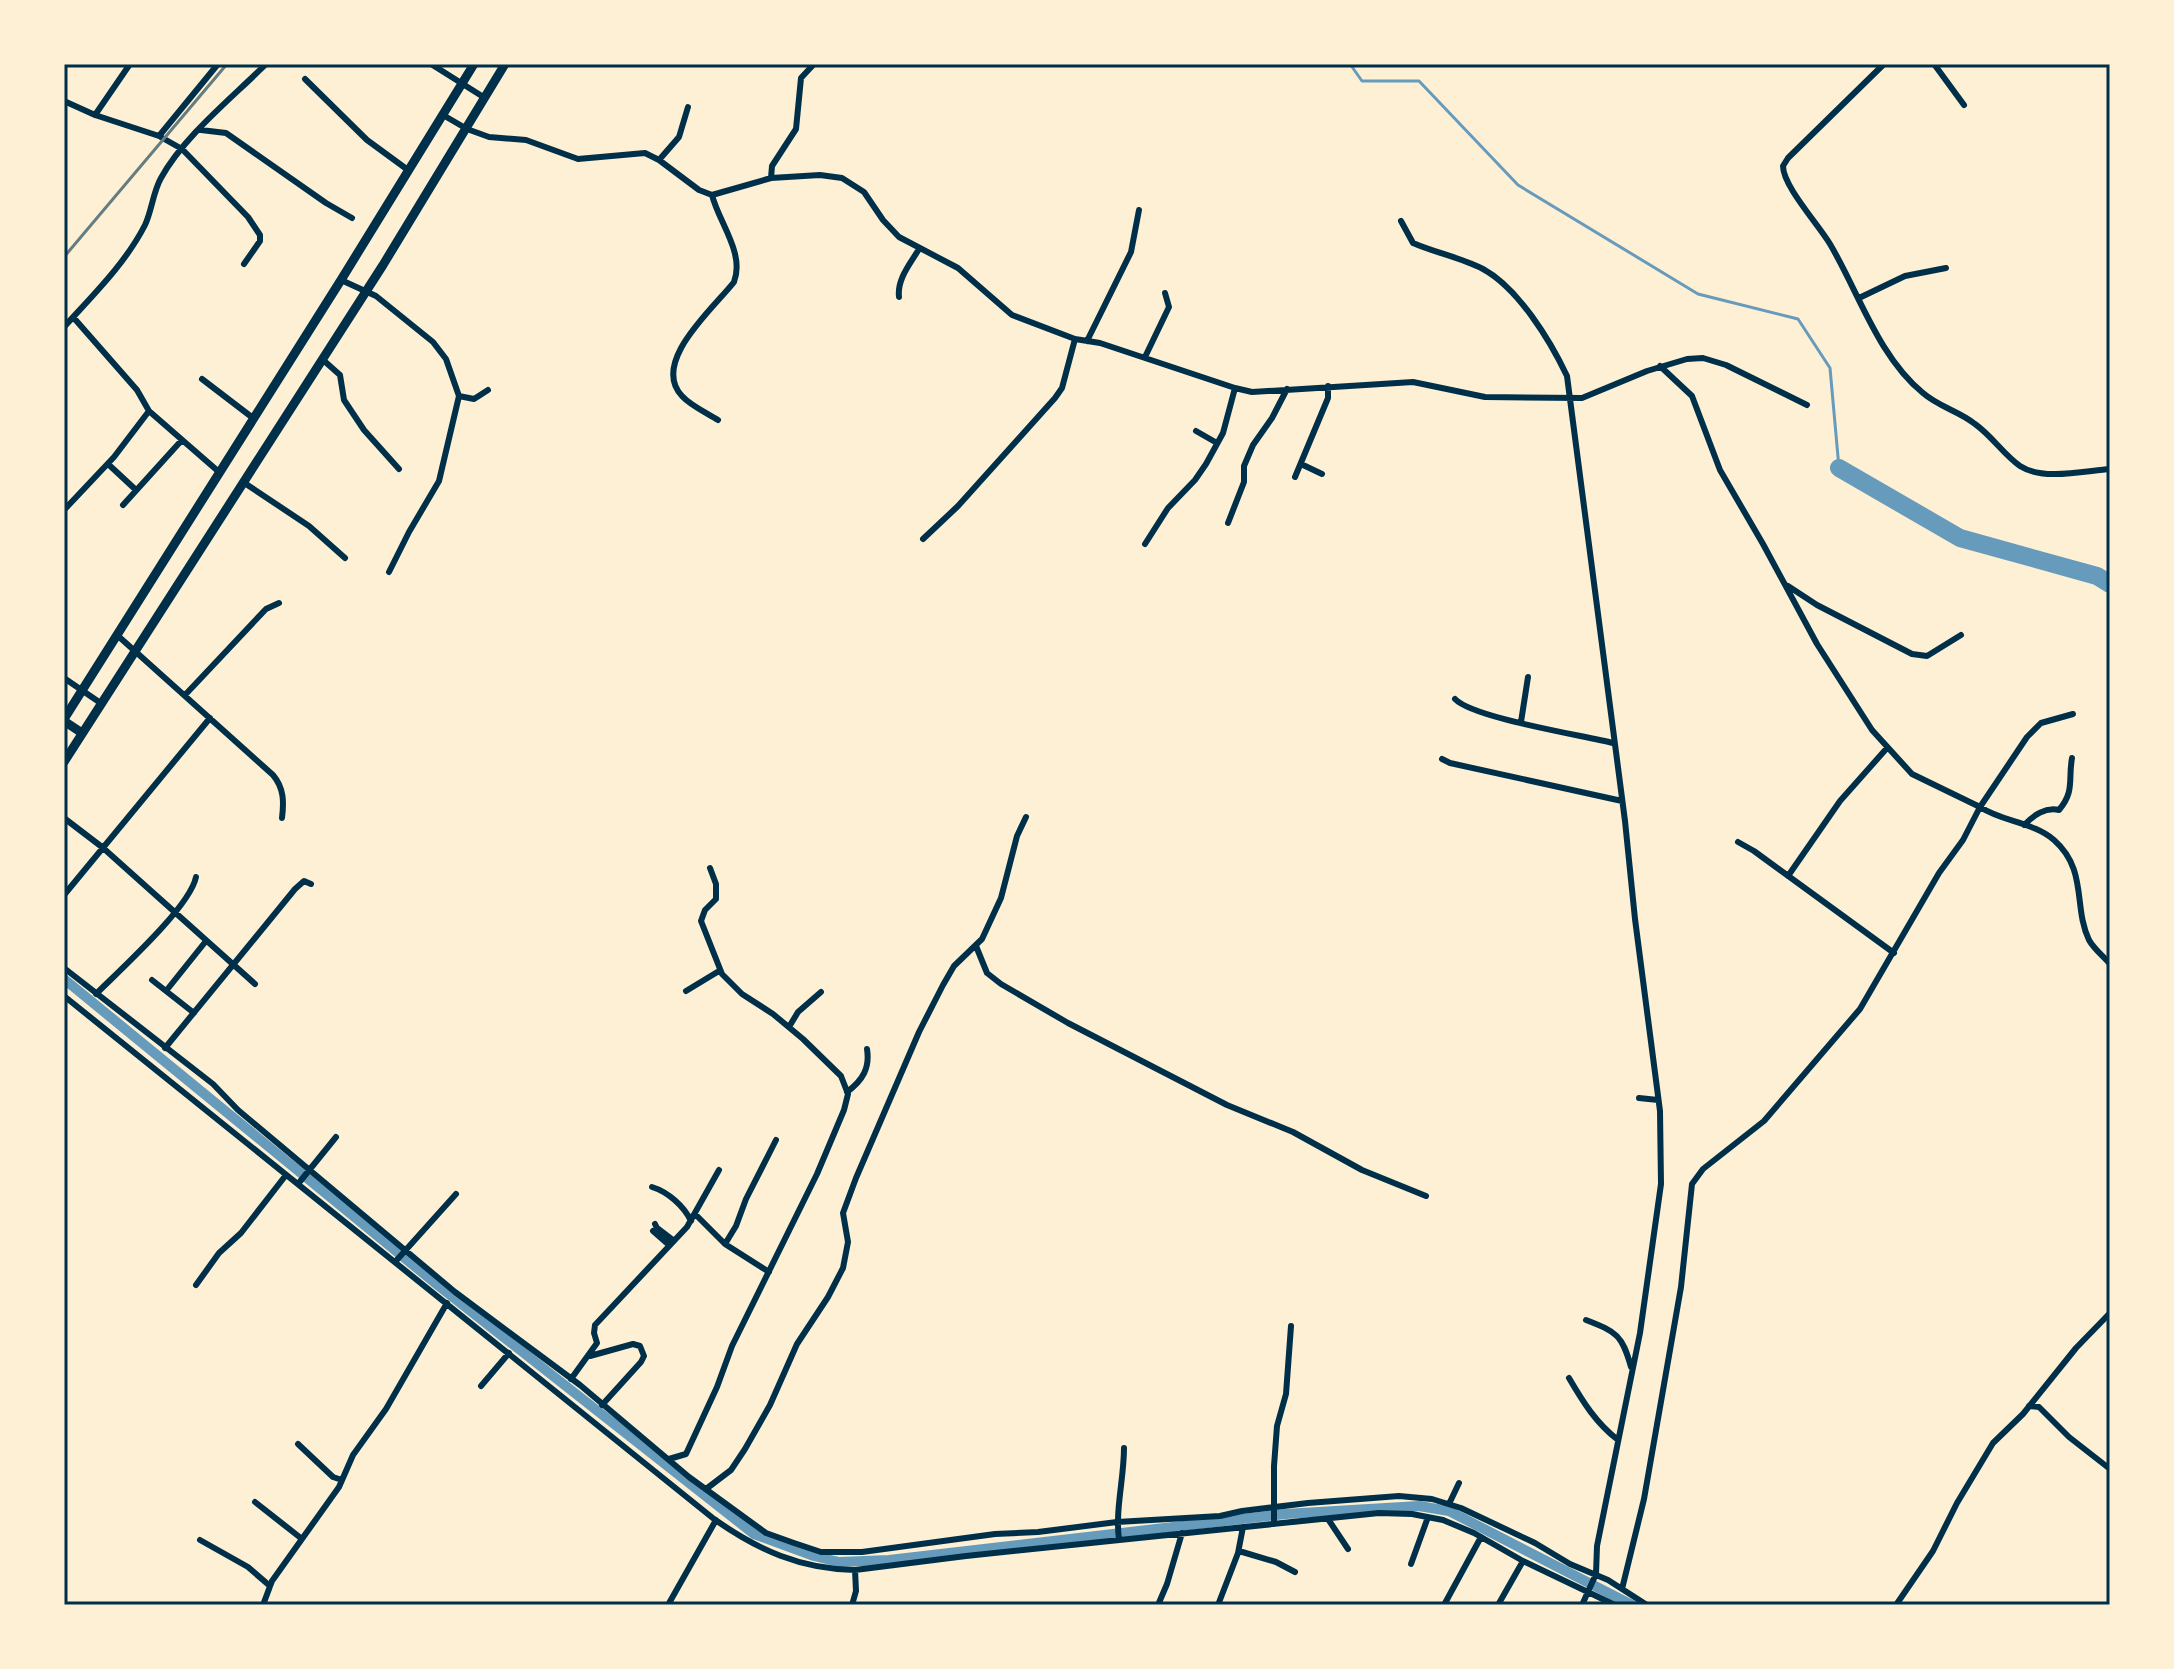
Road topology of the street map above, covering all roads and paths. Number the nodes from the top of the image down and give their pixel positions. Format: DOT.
graph roads {
  1 [pos="130,64"];
  2 [pos="218,64"];
  3 [pos="266,64"];
  4 [pos="431,64"];
  5 [pos="474,64"];
  6 [pos="505,64"];
  7 [pos="797,64"];
  8 [pos="814,64"];
  9 [pos="1884,64"];
  10 [pos="1934,64"];
  11 [pos="805,72"];
  12 [pos="305,79"];
  13 [pos="461,84"];
  14 [pos="485,98"];
  15 [pos="64,101"];
  16 [pos="1964,105"];
  17 [pos="688,107"];
  18 [pos="95,115"];
  19 [pos="443,115"];
  20 [pos="467,129"];
  21 [pos="201,130"];
  22 [pos="159,136"];
  23 [pos="182,149"];
  24 [pos="659,160"];
  25 [pos="408,170"];
  26 [pos="771,178"];
  27 [pos="712,195"];
  28 [pos="1139,210"];
  29 [pos="352,218"];
  30 [pos="1401,221"];
  31 [pos="919,249"];
  32 [pos="244,264"];
  33 [pos="1946,268"];
  34 [pos="341,280"];
  35 [pos="366,292"];
  36 [pos="1165,293"];
  37 [pos="899,297"];
  38 [pos="1859,298"];
  39 [pos="73,317"];
  40 [pos="64,327"];
  41 [pos="1075,339"];
  42 [pos="1087,341"];
  43 [pos="1145,357"];
  44 [pos="322,359"];
  45 [pos="1660,366"];
  46 [pos="202,379"];
  47 [pos="1328,386"];
  48 [pos="1235,388"];
  49 [pos="1287,389"];
  50 [pos="488,390"];
  51 [pos="459,396"];
  52 [pos="1568,399"];
  53 [pos="1807,405"];
  54 [pos="149,411"];
  55 [pos="253,418"];
  56 [pos="718,420"];
  57 [pos="1196,431"];
  58 [pos="181,441"];
  59 [pos="1217,443"];
  60 [pos="108,464"];
  61 [pos="1301,464"];
  62 [pos="399,469"];
  63 [pos="2110,469"];
  64 [pos="219,472"];
  65 [pos="1322,474"];
  66 [pos="1295,477"];
  67 [pos="243,482"];
  68 [pos="136,490"];
  69 [pos="123,505"];
  70 [pos="64,510"];
  71 [pos="1228,523"];
  72 [pos="923,539"];
  73 [pos="1145,544"];
  74 [pos="345,558"];
  75 [pos="389,572"];
  76 [pos="1785,584"];
  77 [pos="279,603"];
  78 [pos="117,635"];
  79 [pos="1961,635"];
  80 [pos="136,650"];
  81 [pos="1528,677"];
  82 [pos="64,678"];
  83 [pos="81,691"];
  84 [pos="185,695"];
  85 [pos="1455,699"];
  86 [pos="102,704"];
  87 [pos="2073,714"];
  88 [pos="210,718"];
  89 [pos="64,720"];
  90 [pos="1521,722"];
  91 [pos="82,733"];
  92 [pos="1613,743"];
  93 [pos="1887,748"];
  94 [pos="2072,758"];
  95 [pos="1442,759"];
  96 [pos="64,762"];
  97 [pos="1622,801"];
  98 [pos="1980,807"];
  99 [pos="1026,817"];
  100 [pos="64,818"];
  101 [pos="282,818"];
  102 [pos="2024,825"];
  103 [pos="1738,842"];
  104 [pos="102,847"];
  105 [pos="710,868"];
  106 [pos="1788,876"];
  107 [pos="196,877"];
  108 [pos="311,884"];
  109 [pos="64,895"];
  110 [pos="173,913"];
  111 [pos="206,941"];
  112 [pos="976,946"];
  113 [pos="1894,953"];
  114 [pos="2110,964"];
  115 [pos="233,965"];
  116 [pos="64,968"];
  117 [pos="719,971"];
  118 [pos="152,980"];
  119 [pos="255,984"];
  120 [pos="166,991"];
  121 [pos="686,991"];
  122 [pos="821,992"];
  123 [pos="96,994"];
  124 [pos="64,996"];
  125 [pos="194,1013"];
  126 [pos="789,1027"];
  127 [pos="165,1048"];
  128 [pos="867,1049"];
  129 [pos="847,1092"];
  130 [pos="1639,1098"];
  131 [pos="1658,1100"];
  132 [pos="336,1137"];
  133 [pos="776,1140"];
  134 [pos="719,1170"];
  135 [pos="308,1172"];
  136 [pos="286,1175"];
  137 [pos="299,1183"];
  138 [pos="652,1187"];
  139 [pos="456,1194"];
  140 [pos="1426,1196"];
  141 [pos="693,1217"];
  142 [pos="654,1228"];
  143 [pos="671,1243"];
  144 [pos="725,1244"];
  145 [pos="400,1256"];
  146 [pos="769,1272"];
  147 [pos="196,1285"];
  148 [pos="447,1303"];
  149 [pos="2110,1313"];
  150 [pos="1586,1320"];
  151 [pos="1291,1326"];
  152 [pos="509,1353"];
  153 [pos="589,1356"];
  154 [pos="1632,1370"];
  155 [pos="1569,1378"];
  156 [pos="571,1379"];
  157 [pos="481,1386"];
  158 [pos="602,1405"];
  159 [pos="2028,1406"];
  160 [pos="633,1433"];
  161 [pos="1618,1440"];
  162 [pos="625,1443"];
  163 [pos="298,1444"];
  164 [pos="1124,1448"];
  165 [pos="669,1459"];
  166 [pos="2110,1469"];
  167 [pos="342,1480"];
  168 [pos="1459,1483"];
  169 [pos="706,1489"];
  170 [pos="255,1502"];
  171 [pos="1449,1504"];
  172 [pos="1274,1510"];
  173 [pos="1428,1517"];
  174 [pos="1328,1519"];
  175 [pos="716,1520"];
  176 [pos="1274,1523"];
  177 [pos="1117,1524"];
  178 [pos="1243,1527"];
  179 [pos="1182,1533"];
  180 [pos="1481,1537"];
  181 [pos="1118,1538"];
  182 [pos="302,1539"];
  183 [pos="200,1540"];
  184 [pos="1348,1549"];
  185 [pos="1239,1551"];
  186 [pos="1523,1561"];
  187 [pos="1411,1564"];
  188 [pos="855,1570"];
  189 [pos="1295,1572"];
  190 [pos="1594,1577"];
  191 [pos="270,1586"];
  192 [pos="1622,1589"];
  193 [pos="1588,1590"];
  194 [pos="263,1605"];
  195 [pos="668,1605"];
  196 [pos="852,1605"];
  197 [pos="1158,1605"];
  198 [pos="1218,1605"];
  199 [pos="1444,1605"];
  200 [pos="1498,1605"];
  201 [pos="1582,1605"];
  202 [pos="1615,1605"];
  203 [pos="1647,1605"];
  204 [pos="1896,1605"];
  1 -- 18 [label="street"];
  2 -- 22 [label="street"];
  3 -- 21 [label="street"];
  4 -- 13 [label="street"];
  5 -- 13 [label="main road"];
  6 -- 14 [label="main road"];
  7 -- 11 [label="street"];
  8 -- 11 [label="street"];
  9 -- 38 [label="street"];
  10 -- 16 [label="street"];
  11 -- 26 [label="street"];
  12 -- 25 [label="street"];
  13 -- 14 [label="street"];
  13 -- 19 [label="main road"];
  14 -- 20 [label="main road"];
  15 -- 18 [label="street"];
  17 -- 24 [label="street"];
  18 -- 22 [label="street"];
  19 -- 20 [label="street"];
  19 -- 25 [label="main road"];
  20 -- 24 [label="street"];
  20 -- 35 [label="main road"];
  21 -- 23 [label="street"];
  21 -- 29 [label="street"];
  22 -- 23 [label="street"];
  23 -- 32 [label="street"];
  23 -- 39 [label="street"];
  24 -- 27 [label="street"];
  25 -- 34 [label="main road"];
  26 -- 27 [label="street"];
  26 -- 31 [label="street"];
  27 -- 56 [label="street"];
  28 -- 42 [label="street"];
  30 -- 52 [label="street"];
  31 -- 37 [label="street"];
  31 -- 41 [label="street"];
  33 -- 38 [label="street"];
  34 -- 35 [label="street"];
  34 -- 55 [label="main road"];
  35 -- 44 [label="main road"];
  35 -- 51 [label="street"];
  36 -- 43 [label="street"];
  38 -- 63 [label="street"];
  39 -- 40 [label="street"];
  39 -- 54 [label="street"];
  41 -- 42 [label="street"];
  41 -- 72 [label="street"];
  42 -- 43 [label="street"];
  43 -- 48 [label="street"];
  44 -- 62 [label="street"];
  44 -- 67 [label="main road"];
  45 -- 52 [label="street"];
  45 -- 53 [label="street"];
  45 -- 76 [label="street"];
  46 -- 55 [label="street"];
  47 -- 49 [label="street"];
  47 -- 52 [label="street"];
  47 -- 61 [label="street"];
  48 -- 49 [label="street"];
  48 -- 59 [label="street"];
  49 -- 71 [label="street"];
  50 -- 51 [label="street"];
  51 -- 75 [label="street"];
  52 -- 92 [label="street"];
  54 -- 58 [label="street"];
  54 -- 60 [label="street"];
  55 -- 64 [label="main road"];
  57 -- 59 [label="street"];
  58 -- 64 [label="street"];
  58 -- 68 [label="street"];
  59 -- 73 [label="street"];
  60 -- 68 [label="street"];
  60 -- 70 [label="street"];
  61 -- 65 [label="street"];
  61 -- 66 [label="street"];
  64 -- 78 [label="main road"];
  67 -- 74 [label="street"];
  67 -- 80 [label="main road"];
  68 -- 69 [label="street"];
  76 -- 79 [label="street"];
  76 -- 93 [label="street"];
  77 -- 84 [label="street"];
  78 -- 80 [label="street"];
  78 -- 83 [label="main road"];
  80 -- 84 [label="street"];
  80 -- 86 [label="main road"];
  81 -- 90 [label="street"];
  82 -- 83 [label="street"];
  83 -- 86 [label="street"];
  83 -- 89 [label="main road"];
  84 -- 88 [label="street"];
  85 -- 90 [label="street"];
  86 -- 91 [label="main road"];
  87 -- 98 [label="street"];
  88 -- 101 [label="street"];
  88 -- 104 [label="street"];
  89 -- 91 [label="main road"];
  90 -- 92 [label="street"];
  91 -- 96 [label="main road"];
  92 -- 97 [label="street"];
  93 -- 98 [label="street"];
  93 -- 106 [label="street"];
  94 -- 102 [label="street"];
  95 -- 97 [label="street"];
  97 -- 131 [label="street"];
  98 -- 102 [label="street"];
  98 -- 113 [label="street"];
  99 -- 112 [label="street"];
  100 -- 104 [label="street"];
  102 -- 114 [label="street"];
  103 -- 106 [label="street"];
  104 -- 109 [label="street"];
  104 -- 110 [label="street"];
  105 -- 117 [label="street"];
  106 -- 113 [label="street"];
  107 -- 110 [label="street"];
  108 -- 115 [label="street"];
  110 -- 111 [label="street"];
  110 -- 123 [label="street"];
  111 -- 115 [label="street"];
  111 -- 120 [label="street"];
  112 -- 140 [label="street"];
  112 -- 169 [label="street"];
  113 -- 192 [label="street"];
  115 -- 119 [label="street"];
  115 -- 125 [label="street"];
  116 -- 123 [label="street"];
  117 -- 121 [label="street"];
  117 -- 126 [label="street"];
  118 -- 120 [label="street"];
  120 -- 125 [label="street"];
  122 -- 126 [label="street"];
  123 -- 127 [label="street"];
  124 -- 136 [label="street"];
  125 -- 127 [label="street"];
  126 -- 129 [label="street"];
  127 -- 135 [label="street"];
  128 -- 129 [label="street"];
  129 -- 146 [label="street"];
  130 -- 131 [label="street"];
  131 -- 154 [label="street"];
  132 -- 135 [label="street"];
  133 -- 144 [label="street"];
  134 -- 141 [label="street"];
  135 -- 137 [label="street"];
  135 -- 145 [label="street"];
  136 -- 137 [label="street"];
  136 -- 147 [label="street"];
  137 -- 145 [label="street"];
  138 -- 141 [label="street"];
  139 -- 145 [label="street"];
  141 -- 143 [label="street"];
  141 -- 144 [label="street"];
  142 -- 143 [label="street"];
  143 -- 153 [label="street"];
  144 -- 146 [label="street"];
  145 -- 148 [label="street"];
  145 -- 156 [label="street"];
  146 -- 165 [label="street"];
  148 -- 152 [label="street"];
  148 -- 167 [label="street"];
  149 -- 159 [label="street"];
  150 -- 154 [label="street"];
  151 -- 172 [label="street"];
  152 -- 157 [label="street"];
  152 -- 162 [label="street"];
  153 -- 156 [label="street"];
  153 -- 158 [label="street"];
  154 -- 161 [label="street"];
  155 -- 161 [label="street"];
  156 -- 158 [label="street"];
  158 -- 160 [label="street"];
  159 -- 166 [label="street"];
  159 -- 204 [label="street"];
  160 -- 162 [label="street"];
  160 -- 165 [label="street"];
  161 -- 190 [label="street"];
  162 -- 175 [label="street"];
  163 -- 167 [label="street"];
  164 -- 177 [label="street"];
  165 -- 169 [label="street"];
  167 -- 182 [label="street"];
  168 -- 171 [label="street"];
  169 -- 177 [label="street"];
  170 -- 182 [label="street"];
  171 -- 172 [label="street"];
  171 -- 190 [label="street"];
  172 -- 176 [label="street"];
  172 -- 177 [label="street"];
  173 -- 174 [label="street"];
  173 -- 180 [label="street"];
  173 -- 187 [label="street"];
  174 -- 176 [label="street"];
  174 -- 184 [label="street"];
  175 -- 188 [label="street"];
  175 -- 195 [label="street"];
  176 -- 178 [label="street"];
  177 -- 181 [label="street"];
  178 -- 179 [label="street"];
  178 -- 185 [label="street"];
  179 -- 181 [label="street"];
  179 -- 197 [label="street"];
  180 -- 186 [label="street"];
  180 -- 199 [label="street"];
  181 -- 188 [label="street"];
  182 -- 191 [label="street"];
  183 -- 191 [label="street"];
  185 -- 189 [label="street"];
  185 -- 198 [label="street"];
  186 -- 193 [label="street"];
  186 -- 200 [label="street"];
  188 -- 196 [label="street"];
  190 -- 192 [label="street"];
  190 -- 193 [label="street"];
  191 -- 194 [label="street"];
  192 -- 203 [label="street"];
  193 -- 201 [label="street"];
  193 -- 202 [label="street"];
}
